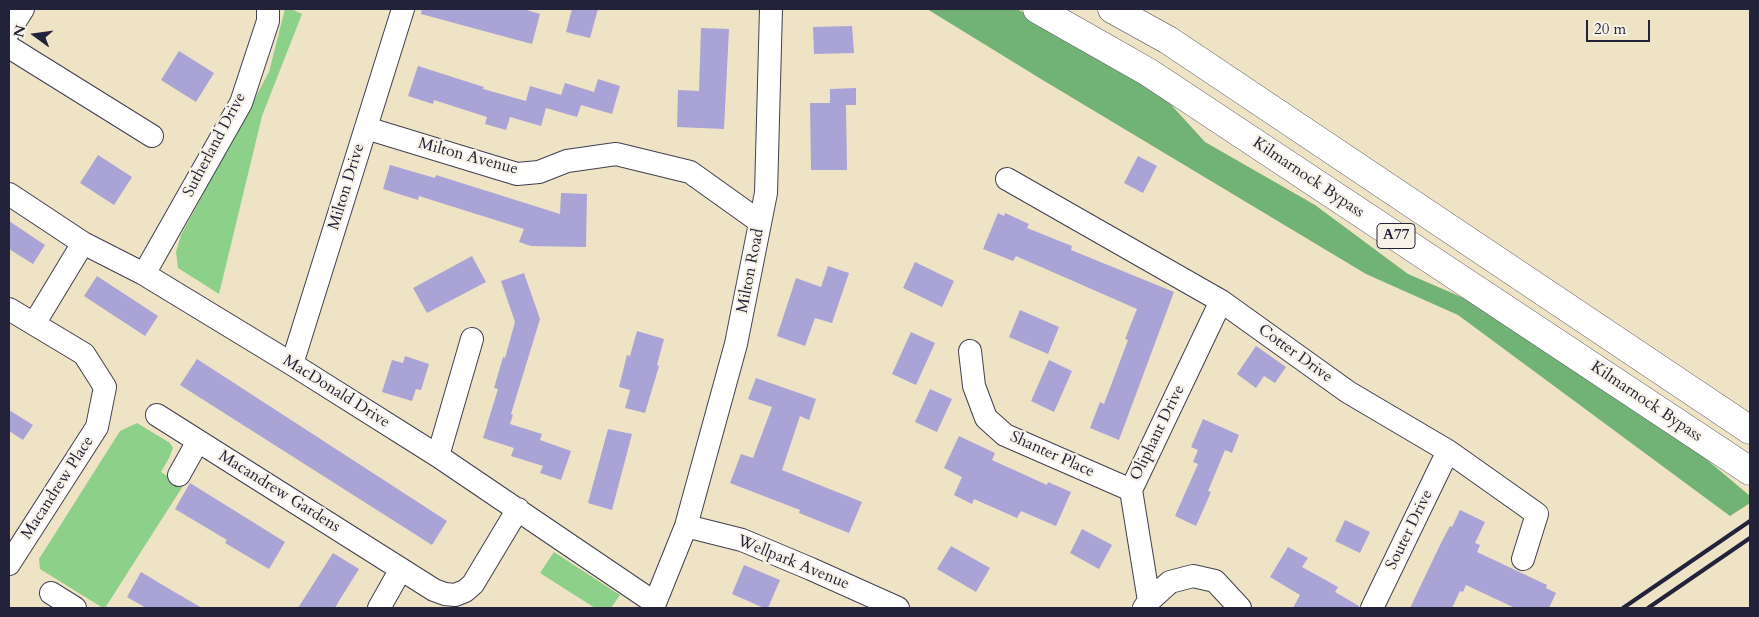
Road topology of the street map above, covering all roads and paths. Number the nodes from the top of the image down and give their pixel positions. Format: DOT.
graph roads {
  1 [pos="23,9"];
  2 [pos="268,9"];
  3 [pos="403,9"];
  4 [pos="771,9"];
  5 [pos="1037,9"];
  6 [pos="1112,9"];
  7 [pos="9,31"];
  8 [pos="9,47"];
  9 [pos="366,128"];
  10 [pos="152,136"];
  11 [pos="1007,178"];
  12 [pos="9,194"];
  13 [pos="760,222"];
  14 [pos="83,243"];
  15 [pos="144,274"];
  16 [pos="1221,301"];
  17 [pos="9,309"];
  18 [pos="34,324"];
  19 [pos="472,338"];
  20 [pos="970,351"];
  21 [pos="292,364"];
  22 [pos="157,415"];
  23 [pos="1750,430"];
  24 [pos="198,441"];
  25 [pos="1448,451"];
  26 [pos="438,456"];
  27 [pos="1750,471"];
  28 [pos="179,475"];
  29 [pos="1130,490"];
  30 [pos="518,509"];
  31 [pos="686,526"];
  32 [pos="1523,559"];
  33 [pos="9,564"];
  34 [pos="401,569"];
  35 [pos="51,593"];
  36 [pos="1147,605"];
  37 [pos="654,606"];
  38 [pos="76,608"];
  39 [pos="379,608"];
  40 [pos="898,608"];
  41 [pos="1240,608"];
  42 [pos="1372,608"];
  1 -- 7 [label="street"];
  2 -- 15 [label="street, Sutherland Drive"];
  3 -- 9 [label="street, Milton Drive"];
  4 -- 13 [label="street, Milton Road"];
  5 -- 27 [label="highway, Kilmarnock Bypass / A77"];
  6 -- 23 [label="highway, A77"];
  8 -- 10 [label="street"];
  9 -- 13 [label="street, Milton Avenue"];
  9 -- 21 [label="street, Milton Drive"];
  11 -- 16 [label="street, Cotter Drive"];
  12 -- 14 [label="street, MacDonald Drive"];
  13 -- 31 [label="street, Milton Road"];
  14 -- 15 [label="street, MacDonald Drive"];
  14 -- 18 [label="street"];
  15 -- 21 [label="street, MacDonald Drive"];
  16 -- 25 [label="street, Cotter Drive"];
  16 -- 29 [label="street, Oliphant Drive"];
  17 -- 18 [label="street, Macandrew Place"];
  18 -- 33 [label="street, Macandrew Place"];
  19 -- 26 [label="street"];
  20 -- 29 [label="street, Shanter Place"];
  21 -- 26 [label="street, MacDonald Drive"];
  22 -- 24 [label="street, Macandrew Gardens"];
  24 -- 28 [label="street"];
  24 -- 34 [label="street, Macandrew Gardens"];
  25 -- 32 [label="street, Cotter Drive"];
  25 -- 42 [label="street, Souter Drive"];
  26 -- 30 [label="street, MacDonald Drive"];
  29 -- 36 [label="street, Oliphant Drive"];
  30 -- 34 [label="street, Macandrew Gardens"];
  30 -- 37 [label="street, MacDonald Drive"];
  31 -- 37 [label="street, Milton Road"];
  31 -- 40 [label="street, Wellpark Avenue"];
  34 -- 39 [label="street"];
  35 -- 38 [label="street"];
  36 -- 41 [label="street"];
}
